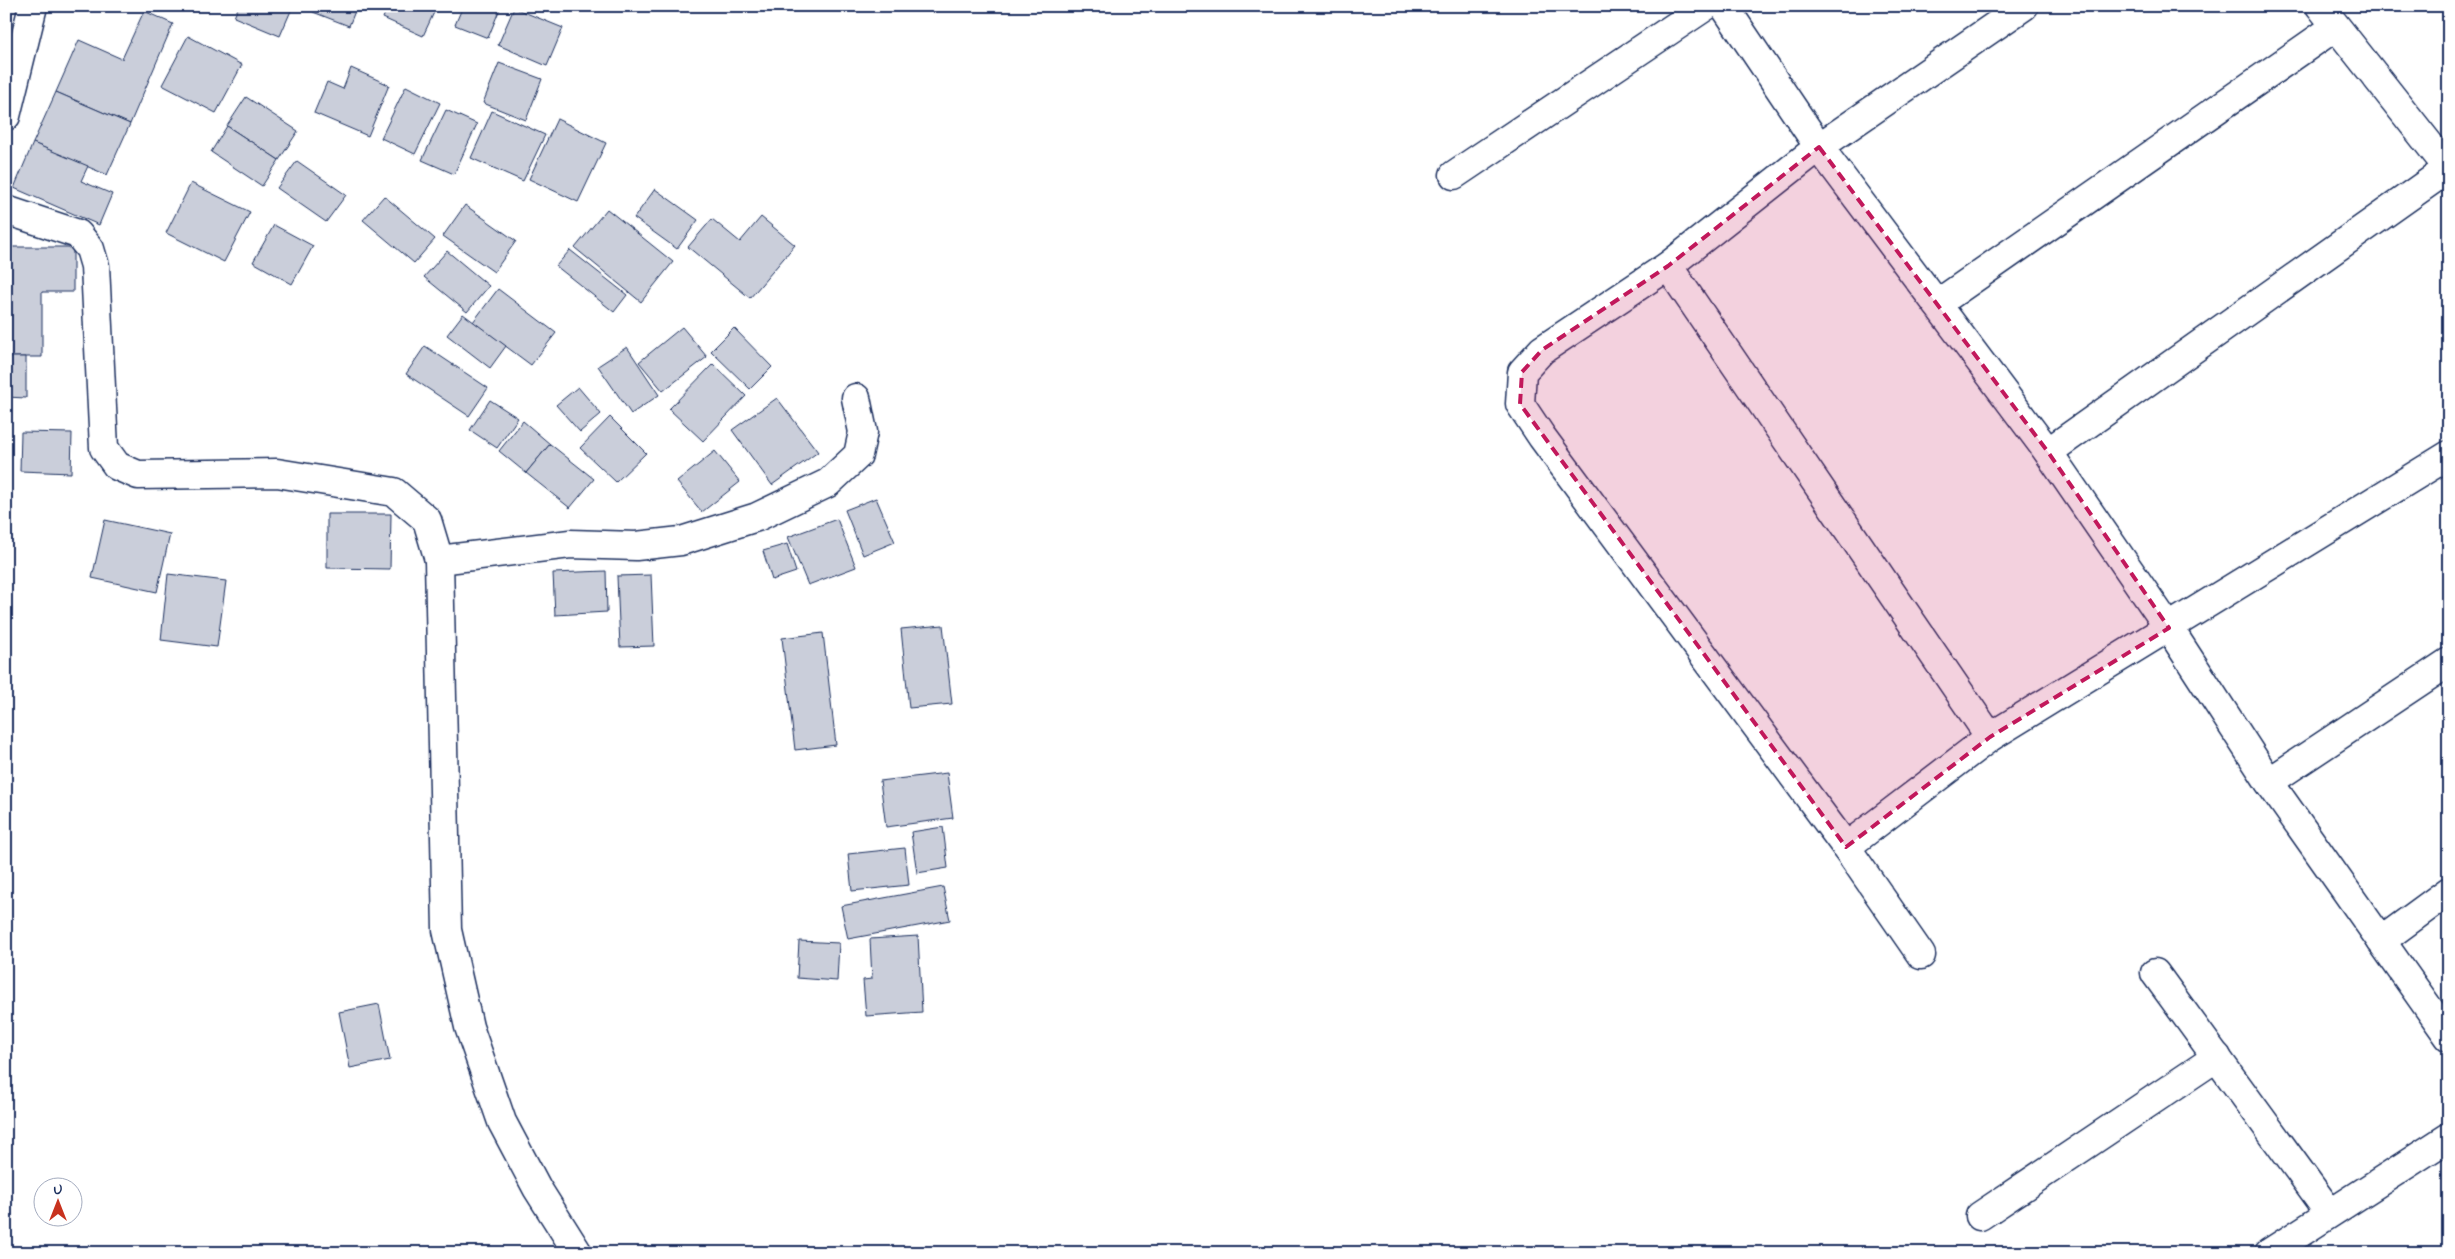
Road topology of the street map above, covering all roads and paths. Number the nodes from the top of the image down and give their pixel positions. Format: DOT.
graph roads {
  1 [pos="33,6"];
  2 [pos="1706,6"];
  3 [pos="1724,6"];
  4 [pos="2024,6"];
  5 [pos="2328,17"];
  6 [pos="6,116"];
  7 [pos="1819,147"];
  8 [pos="2448,168"];
  9 [pos="1454,175"];
  10 [pos="6,210"];
  11 [pos="1668,266"];
  12 [pos="1937,304"];
  13 [pos="856,398"];
  14 [pos="2048,452"];
  15 [pos="2449,456"];
  16 [pos="439,560"];
  17 [pos="2169,628"];
  18 [pos="2449,662"];
  19 [pos="1990,737"];
  20 [pos="2269,782"];
  21 [pos="1846,848"];
  22 [pos="2449,891"];
  23 [pos="2380,941"];
  24 [pos="1921,954"];
  25 [pos="2156,973"];
  26 [pos="2449,1037"];
  27 [pos="2217,1058"];
  28 [pos="2449,1137"];
  29 [pos="2330,1213"];
  30 [pos="1980,1216"];
  31 [pos="578,1253"];
  32 [pos="2269,1253"];
  1 -- 6 [label="street"];
  2 -- 9 [label="street"];
  3 -- 7 [label="street"];
  4 -- 7 [label="street"];
  5 -- 8 [label="street"];
  5 -- 12 [label="street"];
  7 -- 11 [label="street"];
  7 -- 12 [label="street"];
  8 -- 14 [label="street"];
  10 -- 16 [label="street"];
  11 -- 19 [label="street"];
  11 -- 21 [label="street"];
  12 -- 14 [label="street"];
  13 -- 16 [label="street"];
  14 -- 17 [label="street"];
  15 -- 17 [label="street"];
  16 -- 31 [label="street"];
  17 -- 19 [label="street"];
  17 -- 20 [label="street"];
  18 -- 20 [label="street"];
  19 -- 21 [label="street"];
  20 -- 23 [label="street"];
  21 -- 24 [label="street"];
  22 -- 23 [label="street"];
  23 -- 26 [label="street"];
  25 -- 27 [label="street"];
  27 -- 29 [label="street"];
  27 -- 30 [label="street"];
  28 -- 29 [label="street"];
  29 -- 32 [label="street"];
}
